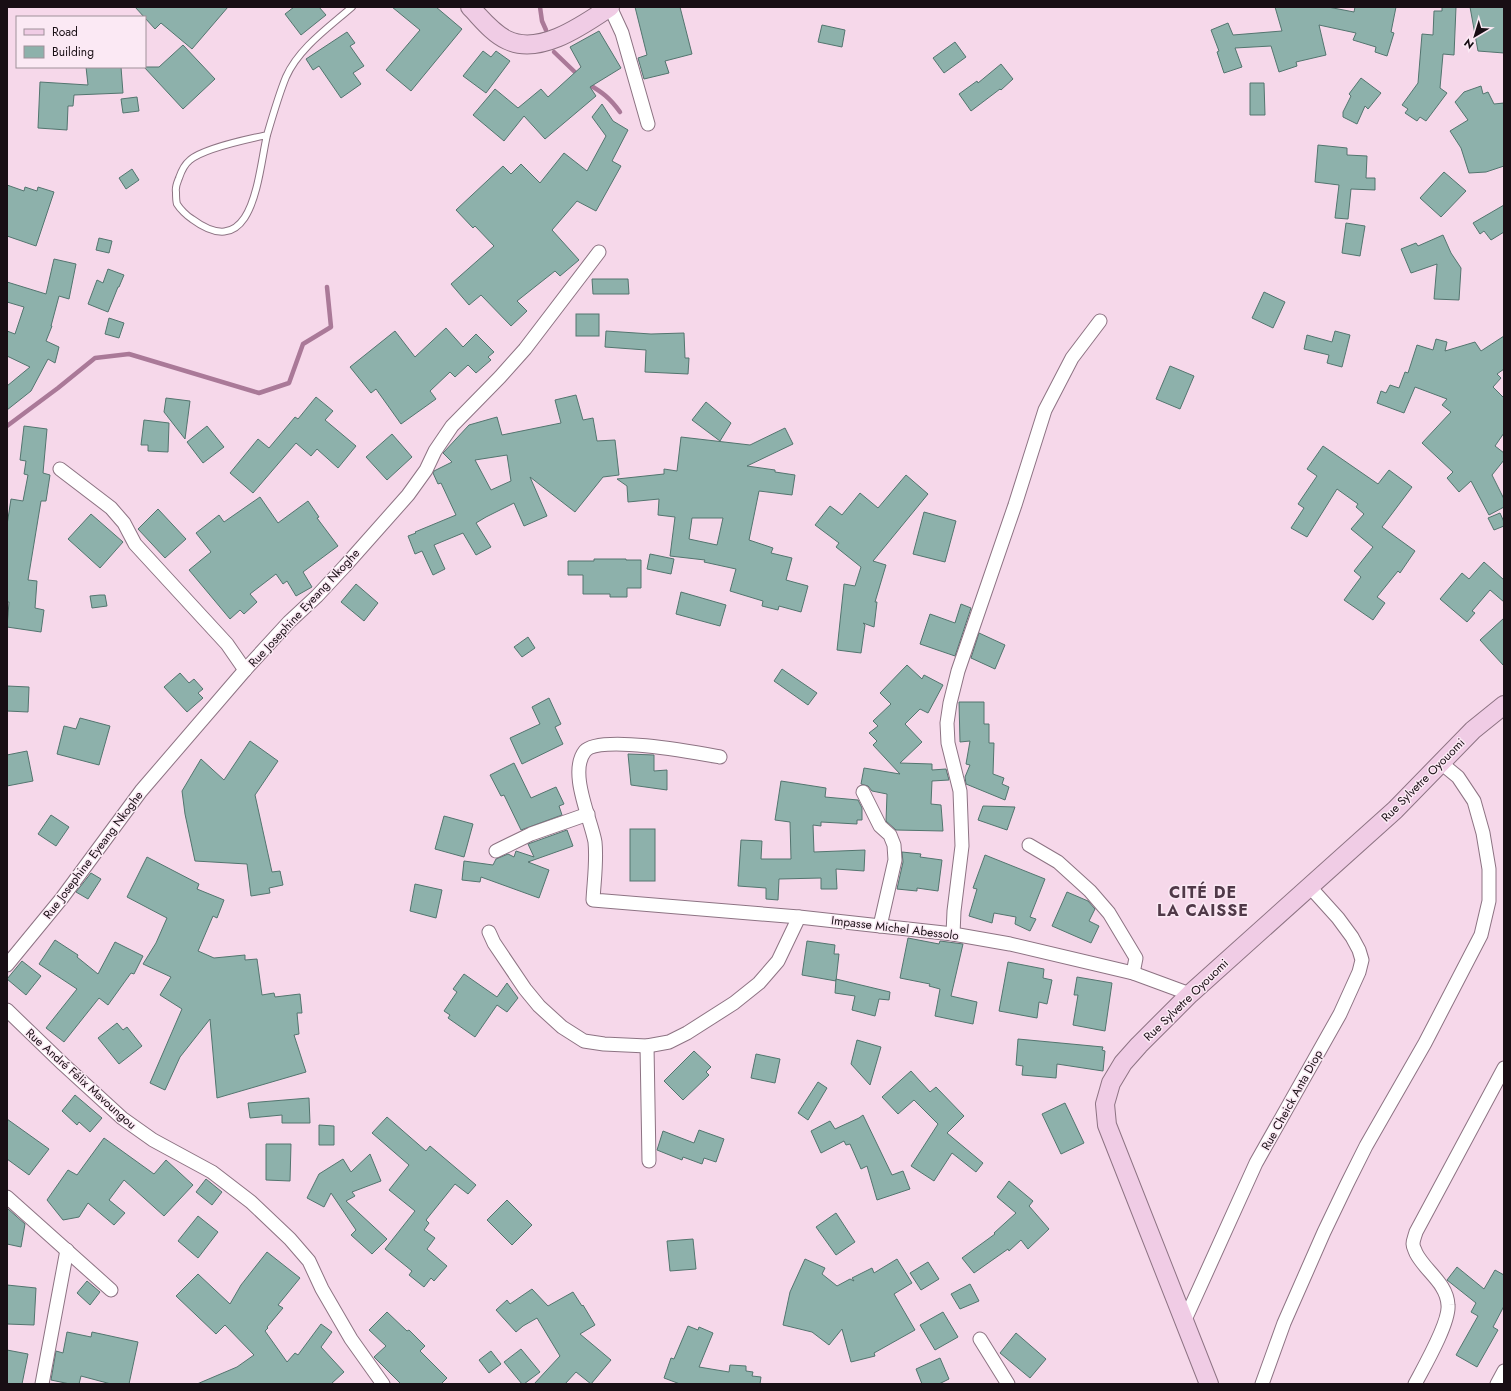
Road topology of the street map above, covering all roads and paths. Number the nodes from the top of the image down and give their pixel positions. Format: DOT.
graph roads {
  1 [pos="352,7"];
  2 [pos="470,7"];
  3 [pos="610,7"];
  4 [pos="648,124"];
  5 [pos="268,135"];
  6 [pos="599,252"];
  7 [pos="1100,321"];
  8 [pos="60,469"];
  9 [pos="245,670"];
  10 [pos="1504,705"];
  11 [pos="720,757"];
  12 [pos="1441,763"];
  13 [pos="863,792"];
  14 [pos="588,814"];
  15 [pos="1029,845"];
  16 [pos="496,850"];
  17 [pos="1310,887"];
  18 [pos="799,917"];
  19 [pos="880,926"];
  20 [pos="489,932"];
  21 [pos="953,934"];
  22 [pos="7,965"];
  23 [pos="1133,973"];
  24 [pos="1190,994"];
  25 [pos="7,1010"];
  26 [pos="647,1046"];
  27 [pos="1504,1068"];
  28 [pos="649,1161"];
  29 [pos="7,1197"];
  30 [pos="67,1250"];
  31 [pos="111,1290"];
  32 [pos="1184,1322"];
  33 [pos="980,1338"];
  34 [pos="1504,1371"];
  35 [pos="42,1384"];
  36 [pos="383,1384"];
  37 [pos="1008,1384"];
  38 [pos="1209,1384"];
  39 [pos="1262,1384"];
  40 [pos="1415,1384"];
  41 [pos="1497,1384"];
  1 -- 5 [label="lane"];
  2 -- 3 [label="street"];
  3 -- 4 [label="street"];
  5 -- 5 [label="lane"];
  6 -- 9 [label="street, Rue Josephine Eyeang Nkoghe"];
  7 -- 21 [label="street"];
  8 -- 9 [label="street"];
  9 -- 22 [label="street, Rue Josephine Eyeang Nkoghe"];
  10 -- 12 [label="street, Rue Sylvetre Oyouomi"];
  11 -- 14 [label="street"];
  12 -- 17 [label="street, Rue Sylvetre Oyouomi"];
  12 -- 39 [label="street"];
  13 -- 19 [label="street"];
  14 -- 16 [label="street"];
  14 -- 18 [label="street, Impasse Michel Abessolo"];
  15 -- 23 [label="street"];
  17 -- 24 [label="street, Rue Sylvetre Oyouomi"];
  17 -- 32 [label="street, Rue Cheick Anta Diop"];
  18 -- 19 [label="street, Impasse Michel Abessolo"];
  18 -- 26 [label="street"];
  19 -- 21 [label="street, Impasse Michel Abessolo"];
  20 -- 26 [label="street"];
  21 -- 23 [label="street, Impasse Michel Abessolo"];
  23 -- 24 [label="street, Impasse Michel Abessolo"];
  24 -- 32 [label="street, Rue Sylvetre Oyouomi"];
  25 -- 36 [label="street, Rue André Félix Mavoungou"];
  26 -- 28 [label="street"];
  27 -- 40 [label="street"];
  29 -- 30 [label="street"];
  30 -- 31 [label="street"];
  30 -- 35 [label="street"];
  32 -- 38 [label="street, Rue Sylvetre Oyouomi"];
  33 -- 37 [label="street"];
  34 -- 41 [label="street"];
}
